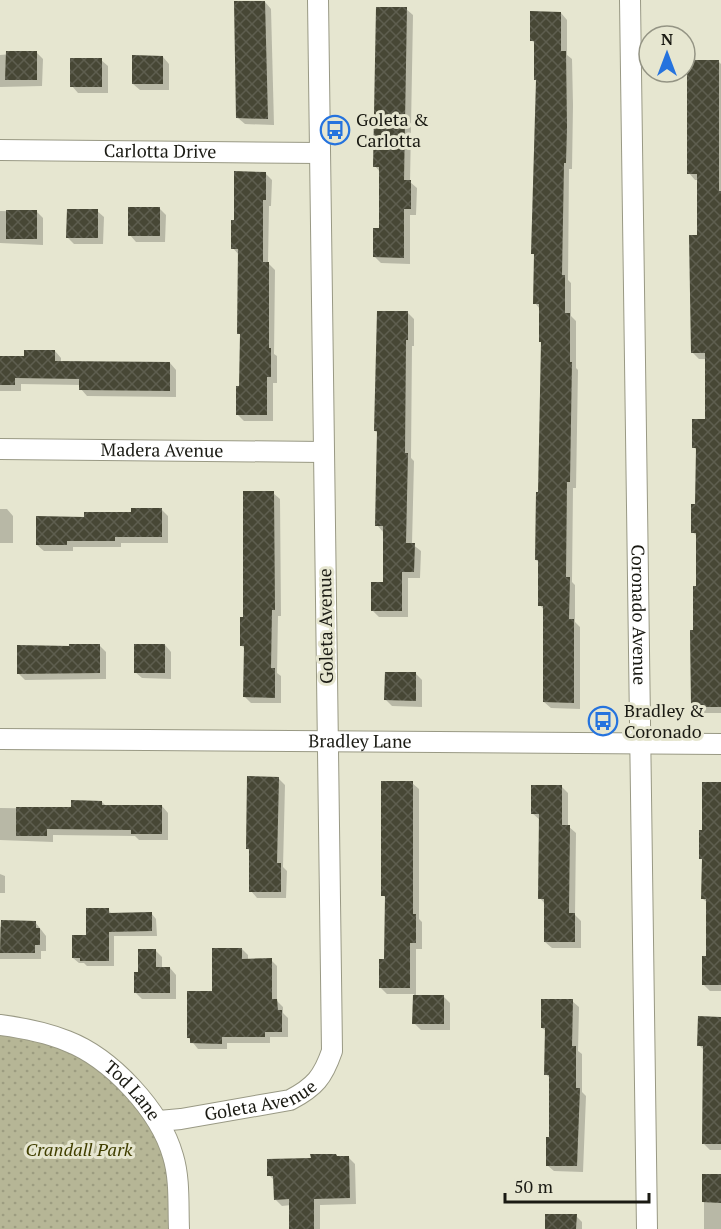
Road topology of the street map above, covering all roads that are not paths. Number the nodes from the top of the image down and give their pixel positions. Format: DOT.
graph roads {
  1 [pos="318,0"];
  2 [pos="630,0"];
  3 [pos="0,150"];
  4 [pos="320,153"];
  5 [pos="0,448"];
  6 [pos="323,452"];
  7 [pos="0,739"];
  8 [pos="328,741"];
  9 [pos="640,744"];
  10 [pos="721,744"];
  11 [pos="0,1024"];
  12 [pos="159,1121"];
  13 [pos="178,1229"];
  14 [pos="647,1229"];
  1 -- 4 [label="street, Goleta Avenue"];
  2 -- 9 [label="street, Coronado Avenue"];
  3 -- 4 [label="street, Carlotta Drive"];
  4 -- 6 [label="street, Goleta Avenue"];
  5 -- 6 [label="street, Madera Avenue"];
  6 -- 8 [label="street, Goleta Avenue"];
  7 -- 8 [label="street, Bradley Lane"];
  8 -- 9 [label="street, Bradley Lane"];
  8 -- 12 [label="street, Goleta Avenue"];
  9 -- 10 [label="street, Bradley Lane"];
  9 -- 14 [label="street, Coronado Avenue"];
  11 -- 12 [label="street, Tod Lane"];
  12 -- 13 [label="street, Tod Lane"];
}
